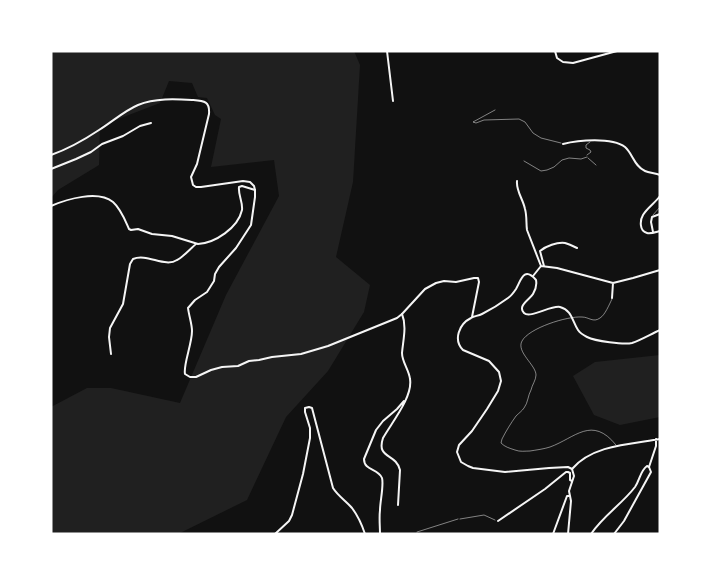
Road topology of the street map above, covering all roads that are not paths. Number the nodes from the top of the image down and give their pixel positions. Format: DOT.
graph roads {
  1 [pos="387,51"];
  2 [pos="556,51"];
  3 [pos="616,51"];
  4 [pos="393,101"];
  5 [pos="495,110"];
  6 [pos="151,123"];
  7 [pos="590,141"];
  8 [pos="563,144"];
  9 [pos="51,155"];
  10 [pos="587,157"];
  11 [pos="524,161"];
  12 [pos="596,165"];
  13 [pos="51,169"];
  14 [pos="660,175"];
  15 [pos="517,181"];
  16 [pos="255,190"];
  17 [pos="660,196"];
  18 [pos="51,206"];
  19 [pos="660,207"];
  20 [pos="660,214"];
  21 [pos="652,217"];
  22 [pos="660,231"];
  23 [pos="654,232"];
  24 [pos="196,244"];
  25 [pos="577,248"];
  26 [pos="541,266"];
  27 [pos="544,266"];
  28 [pos="660,270"];
  29 [pos="533,276"];
  30 [pos="613,282"];
  31 [pos="612,298"];
  32 [pos="402,314"];
  33 [pos="472,317"];
  34 [pos="572,318"];
  35 [pos="660,330"];
  36 [pos="111,354"];
  37 [pos="406,400"];
  38 [pos="660,438"];
  39 [pos="656,439"];
  40 [pos="617,446"];
  41 [pos="649,467"];
  42 [pos="572,468"];
  43 [pos="572,481"];
  44 [pos="570,496"];
  45 [pos="398,505"];
  46 [pos="458,519"];
  47 [pos="498,521"];
  48 [pos="417,532"];
  49 [pos="275,534"];
  50 [pos="365,534"];
  51 [pos="380,534"];
  52 [pos="553,534"];
  53 [pos="568,534"];
  54 [pos="591,534"];
  55 [pos="614,534"];
  1 -- 4 [label="street"];
  2 -- 3 [label="street"];
  5 -- 8 [label="lane"];
  6 -- 13 [label="street"];
  7 -- 8 [label="street"];
  7 -- 10 [label="lane"];
  7 -- 14 [label="street"];
  9 -- 16 [label="street"];
  10 -- 11 [label="lane"];
  10 -- 12 [label="lane"];
  15 -- 26 [label="street"];
  16 -- 24 [label="street"];
  16 -- 32 [label="street"];
  17 -- 23 [label="street"];
  18 -- 24 [label="street"];
  19 -- 21 [label="lane"];
  20 -- 21 [label="street"];
  21 -- 23 [label="street"];
  22 -- 23 [label="street"];
  24 -- 36 [label="street"];
  25 -- 27 [label="street"];
  26 -- 27 [label="street"];
  26 -- 29 [label="street"];
  27 -- 30 [label="street"];
  28 -- 30 [label="street"];
  29 -- 33 [label="street"];
  29 -- 34 [label="street"];
  30 -- 31 [label="street"];
  31 -- 34 [label="lane"];
  32 -- 33 [label="street"];
  32 -- 37 [label="street"];
  33 -- 42 [label="street"];
  34 -- 35 [label="street"];
  34 -- 40 [label="lane"];
  37 -- 45 [label="street"];
  37 -- 51 [label="street"];
  38 -- 39 [label="street"];
  39 -- 40 [label="street"];
  39 -- 41 [label="street"];
  40 -- 42 [label="street"];
  41 -- 54 [label="street"];
  41 -- 55 [label="street"];
  42 -- 43 [label="street"];
  43 -- 44 [label="street"];
  43 -- 47 [label="street"];
  44 -- 52 [label="street"];
  44 -- 53 [label="street"];
  46 -- 48 [label="lane"];
  49 -- 50 [label="street"];
}
